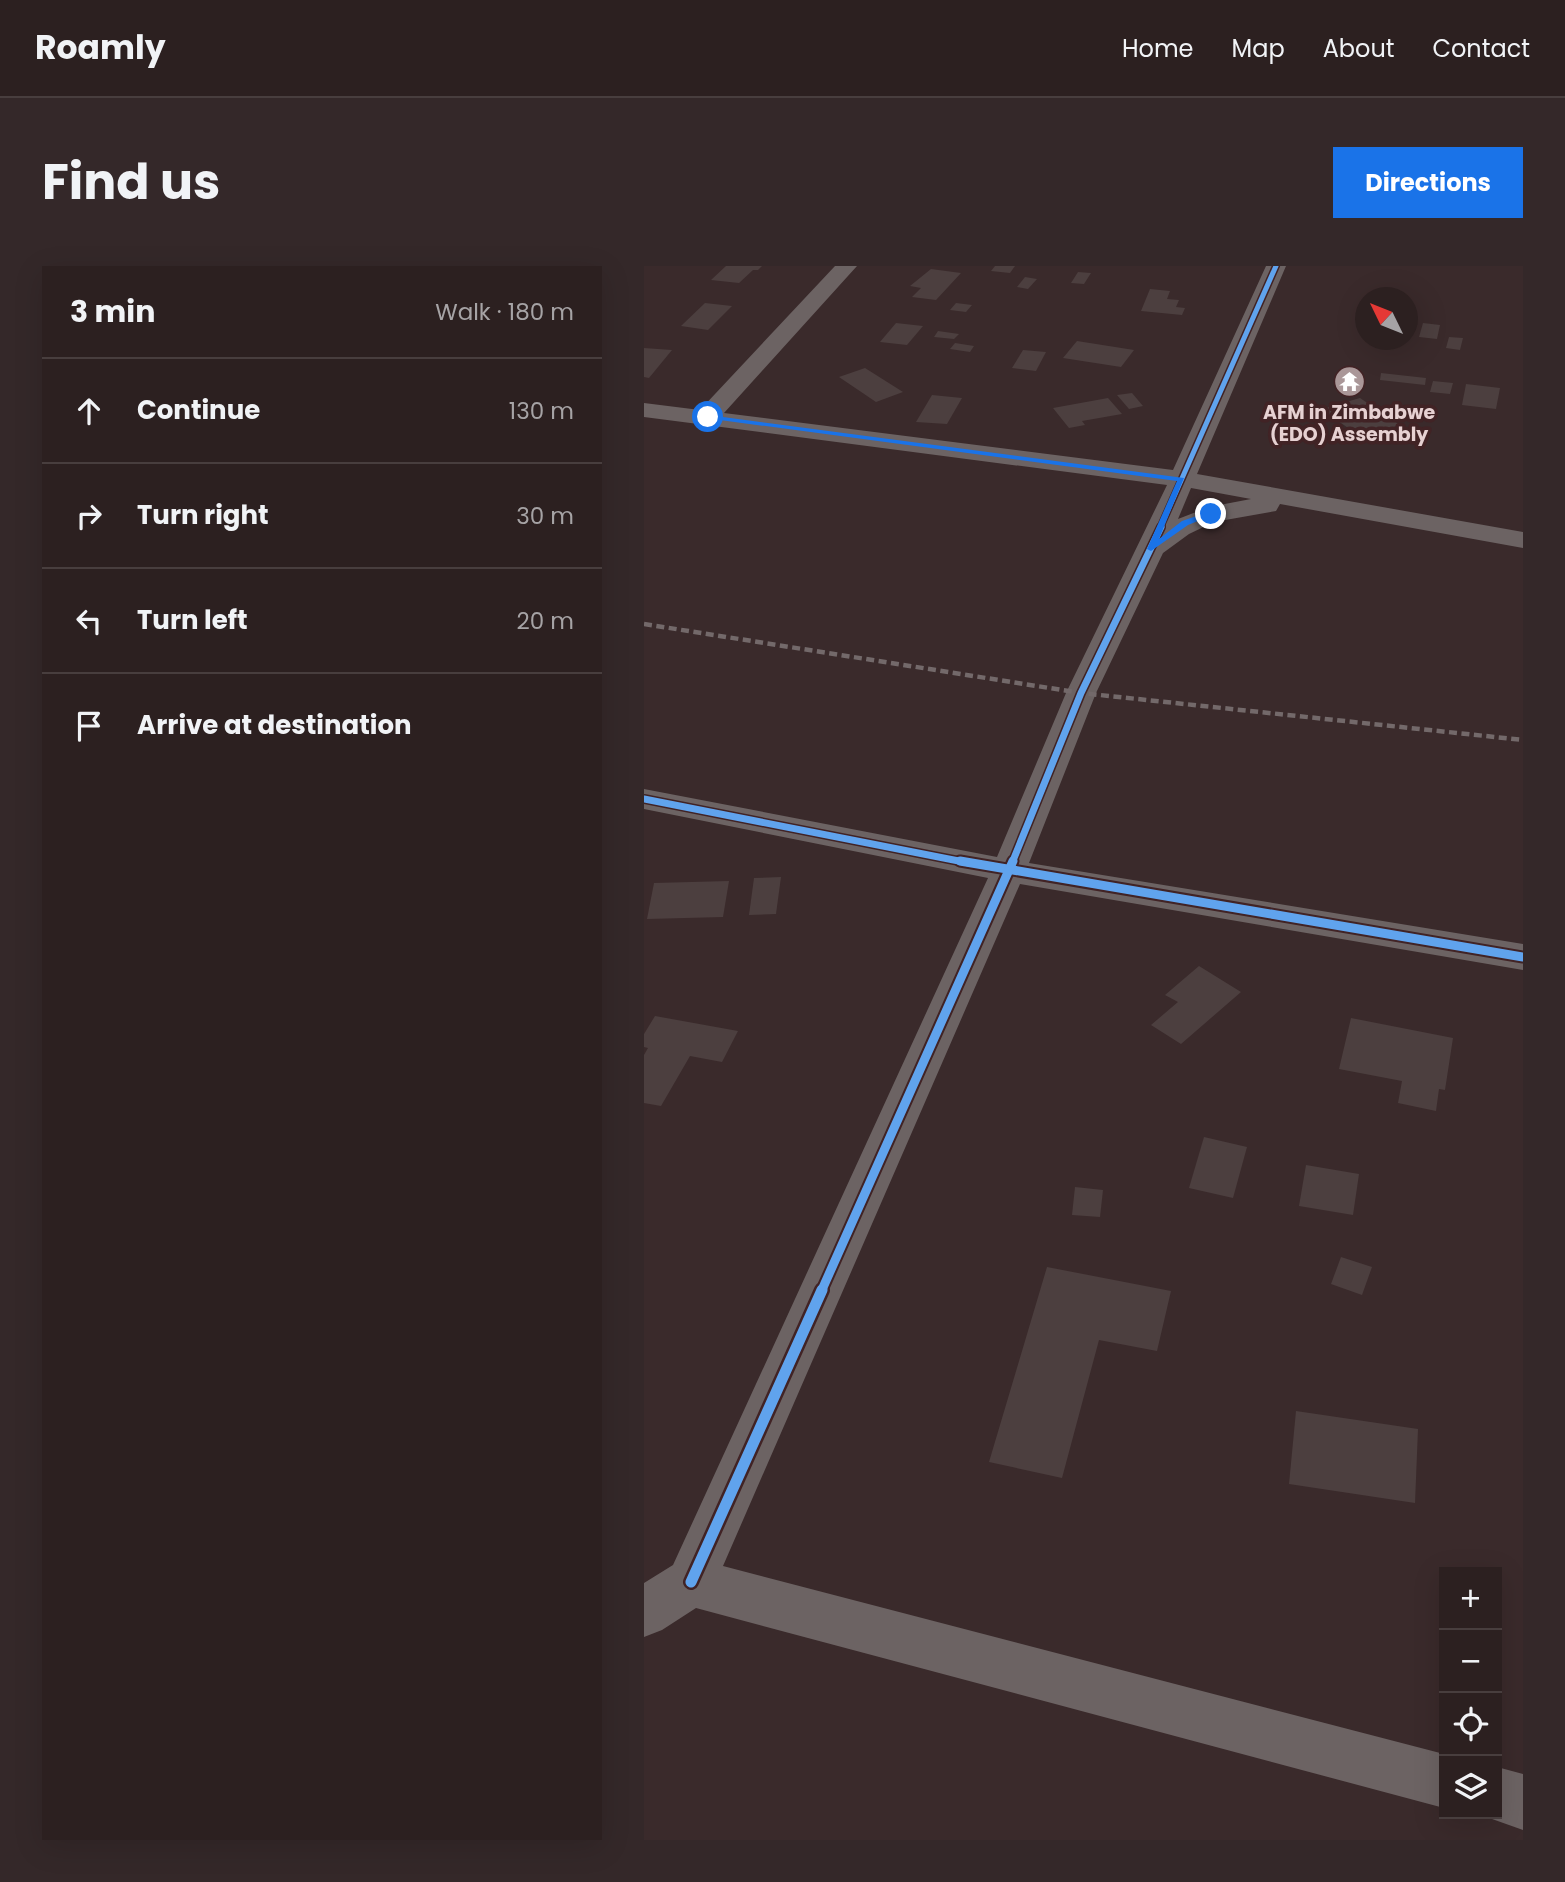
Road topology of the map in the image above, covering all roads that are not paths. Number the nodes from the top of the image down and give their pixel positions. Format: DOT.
graph roads {
  1 [pos="847,266"];
  2 [pos="1276,266"];
  3 [pos="644,410"];
  4 [pos="708,417"];
  5 [pos="1182,479"];
  6 [pos="1296,501"];
  7 [pos="1523,541"];
  8 [pos="1151,549"];
  9 [pos="644,799"];
  10 [pos="1009,871"];
  11 [pos="1523,957"];
  12 [pos="691,1582"];
  13 [pos="644,1612"];
  14 [pos="1439,1780"];
  15 [pos="1502,1796"];
  16 [pos="1523,1802"];
  1 -- 4 [label="street"];
  2 -- 5 [label="street"];
  3 -- 4 [label="street"];
  4 -- 5 [label="street"];
  5 -- 6 [label="street"];
  5 -- 8 [label="street"];
  6 -- 7 [label="street"];
  6 -- 8 [label="street"];
  8 -- 10 [label="street"];
  9 -- 10 [label="street"];
  10 -- 11 [label="street"];
  10 -- 12 [label="street"];
  12 -- 13 [label="street"];
  12 -- 14 [label="street"];
  15 -- 16 [label="street"];
}
